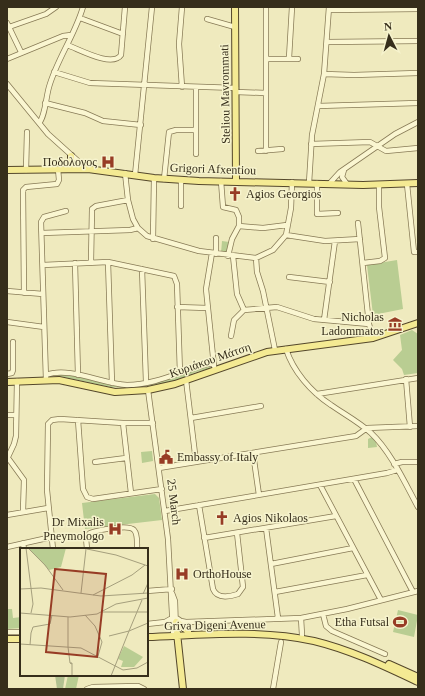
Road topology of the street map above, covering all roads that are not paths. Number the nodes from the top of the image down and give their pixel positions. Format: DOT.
graph roads {
  1 [pos="56,7"];
  2 [pos="84,7"];
  3 [pos="125,7"];
  4 [pos="152,7"];
  5 [pos="182,7"];
  6 [pos="235,7"];
  7 [pos="266,7"];
  8 [pos="292,7"];
  9 [pos="329,8"];
  10 [pos="418,9"];
  11 [pos="80,18"];
  12 [pos="207,19"];
  13 [pos="8,25"];
  14 [pos="235,27"];
  15 [pos="123,34"];
  16 [pos="71,35"];
  17 [pos="418,41"];
  18 [pos="326,42"];
  19 [pos="67,45"];
  20 [pos="21,52"];
  21 [pos="289,58"];
  22 [pos="7,59"];
  23 [pos="267,59"];
  24 [pos="298,59"];
  25 [pos="54,72"];
  26 [pos="418,73"];
  27 [pos="324,74"];
  28 [pos="145,86"];
  29 [pos="182,87"];
  30 [pos="196,87"];
  31 [pos="8,88"];
  32 [pos="236,90"];
  33 [pos="266,94"];
  34 [pos="45,103"];
  35 [pos="418,103"];
  36 [pos="318,106"];
  37 [pos="43,110"];
  38 [pos="35,118"];
  39 [pos="418,122"];
  40 [pos="39,123"];
  41 [pos="141,125"];
  42 [pos="195,130"];
  43 [pos="27,132"];
  44 [pos="311,144"];
  45 [pos="377,146"];
  46 [pos="418,148"];
  47 [pos="282,150"];
  48 [pos="258,151"];
  49 [pos="266,151"];
  50 [pos="196,154"];
  51 [pos="72,156"];
  52 [pos="80,168"];
  53 [pos="61,169"];
  54 [pos="7,170"];
  55 [pos="26,170"];
  56 [pos="344,170"];
  57 [pos="125,174"];
  58 [pos="135,175"];
  59 [pos="154,178"];
  60 [pos="164,179"];
  61 [pos="181,180"];
  62 [pos="221,181"];
  63 [pos="236,181"];
  64 [pos="292,182"];
  65 [pos="309,183"];
  66 [pos="317,183"];
  67 [pos="418,183"];
  68 [pos="328,184"];
  69 [pos="347,184"];
  70 [pos="407,184"];
  71 [pos="379,185"];
  72 [pos="128,200"];
  73 [pos="181,206"];
  74 [pos="66,211"];
  75 [pos="338,213"];
  76 [pos="358,223"];
  77 [pos="287,225"];
  78 [pos="239,226"];
  79 [pos="138,228"];
  80 [pos="91,231"];
  81 [pos="42,233"];
  82 [pos="286,235"];
  83 [pos="216,238"];
  84 [pos="153,239"];
  85 [pos="360,239"];
  86 [pos="335,241"];
  87 [pos="416,252"];
  88 [pos="214,254"];
  89 [pos="231,256"];
  90 [pos="256,258"];
  91 [pos="91,262"];
  92 [pos="108,262"];
  93 [pos="75,263"];
  94 [pos="363,263"];
  95 [pos="43,265"];
  96 [pos="142,269"];
  97 [pos="289,277"];
  98 [pos="330,282"];
  99 [pos="7,291"];
  100 [pos="24,293"];
  101 [pos="43,294"];
  102 [pos="177,307"];
  103 [pos="207,308"];
  104 [pos="266,308"];
  105 [pos="244,310"];
  106 [pos="324,320"];
  107 [pos="7,322"];
  108 [pos="418,323"];
  109 [pos="369,324"];
  110 [pos="44,327"];
  111 [pos="231,336"];
  112 [pos="373,338"];
  113 [pos="13,342"];
  114 [pos="286,349"];
  115 [pos="274,350"];
  116 [pos="214,367"];
  117 [pos="180,373"];
  118 [pos="7,374"];
  119 [pos="78,375"];
  120 [pos="46,377"];
  121 [pos="418,378"];
  122 [pos="406,379"];
  123 [pos="186,380"];
  124 [pos="17,381"];
  125 [pos="7,382"];
  126 [pos="146,382"];
  127 [pos="112,383"];
  128 [pos="148,390"];
  129 [pos="316,394"];
  130 [pos="261,406"];
  131 [pos="7,415"];
  132 [pos="16,415"];
  133 [pos="191,418"];
  134 [pos="78,420"];
  135 [pos="122,423"];
  136 [pos="153,423"];
  137 [pos="418,426"];
  138 [pos="410,427"];
  139 [pos="366,429"];
  140 [pos="253,453"];
  141 [pos="7,458"];
  142 [pos="126,458"];
  143 [pos="95,462"];
  144 [pos="196,462"];
  145 [pos="418,462"];
  146 [pos="394,464"];
  147 [pos="159,468"];
  148 [pos="397,470"];
  149 [pos="354,479"];
  150 [pos="320,485"];
  151 [pos="162,489"];
  152 [pos="131,493"];
  153 [pos="259,495"];
  154 [pos="416,502"];
  155 [pos="199,505"];
  156 [pos="418,507"];
  157 [pos="48,508"];
  158 [pos="23,511"];
  159 [pos="165,511"];
  160 [pos="7,515"];
  161 [pos="336,516"];
  162 [pos="266,528"];
  163 [pos="237,533"];
  164 [pos="52,537"];
  165 [pos="204,538"];
  166 [pos="23,543"];
  167 [pos="7,547"];
  168 [pos="24,548"];
  169 [pos="53,548"];
  170 [pos="87,548"];
  171 [pos="137,548"];
  172 [pos="353,548"];
  173 [pos="271,564"];
  174 [pos="367,575"];
  175 [pos="148,591"];
  176 [pos="172,591"];
  177 [pos="275,592"];
  178 [pos="415,592"];
  179 [pos="381,600"];
  180 [pos="323,614"];
  181 [pos="278,618"];
  182 [pos="301,618"];
  183 [pos="174,619"];
  184 [pos="148,624"];
  185 [pos="188,631"];
  186 [pos="7,632"];
  187 [pos="20,632"];
  188 [pos="148,633"];
  189 [pos="175,634"];
  190 [pos="302,635"];
  191 [pos="148,637"];
  192 [pos="7,639"];
  193 [pos="20,639"];
  194 [pos="20,642"];
  195 [pos="281,642"];
  196 [pos="7,643"];
  197 [pos="385,654"];
  198 [pos="418,678"];
  199 [pos="418,682"];
  200 [pos="114,688"];
  201 [pos="87,689"];
  202 [pos="144,689"];
  203 [pos="180,689"];
  204 [pos="183,689"];
  205 [pos="273,689"];
  1 -- 13 [label="street"];
  2 -- 11 [label="street"];
  3 -- 15 [label="street"];
  4 -- 28 [label="street"];
  5 -- 29 [label="street"];
  6 -- 14 [label="main road, Steliou Mavrommati"];
  7 -- 23 [label="street"];
  8 -- 21 [label="street"];
  9 -- 10 [label="street"];
  9 -- 18 [label="street"];
  11 -- 15 [label="street"];
  11 -- 16 [label="street"];
  12 -- 14 [label="street"];
  13 -- 20 [label="street"];
  14 -- 32 [label="main road, Steliou Mavrommati"];
  15 -- 19 [label="street"];
  16 -- 19 [label="street"];
  16 -- 20 [label="street"];
  17 -- 18 [label="street"];
  18 -- 27 [label="street"];
  19 -- 25 [label="street"];
  20 -- 22 [label="street"];
  21 -- 23 [label="street"];
  21 -- 24 [label="street"];
  23 -- 33 [label="street"];
  25 -- 28 [label="street"];
  25 -- 34 [label="street"];
  26 -- 27 [label="street"];
  27 -- 36 [label="street"];
  28 -- 29 [label="street"];
  28 -- 41 [label="street"];
  29 -- 30 [label="street"];
  30 -- 32 [label="street"];
  30 -- 42 [label="street"];
  31 -- 38 [label="street"];
  32 -- 33 [label="street"];
  32 -- 63 [label="main road, Steliou Mavrommati"];
  33 -- 49 [label="street"];
  34 -- 37 [label="street"];
  34 -- 41 [label="street"];
  35 -- 36 [label="street"];
  36 -- 44 [label="street"];
  37 -- 38 [label="street"];
  37 -- 40 [label="street"];
  38 -- 40 [label="street"];
  39 -- 45 [label="street"];
  40 -- 51 [label="street"];
  41 -- 58 [label="street"];
  42 -- 50 [label="street"];
  42 -- 60 [label="street"];
  43 -- 55 [label="street"];
  44 -- 45 [label="street"];
  44 -- 65 [label="street"];
  45 -- 46 [label="street"];
  45 -- 56 [label="street"];
  47 -- 49 [label="street"];
  48 -- 49 [label="street"];
  51 -- 52 [label="street"];
  51 -- 53 [label="main road"];
  52 -- 53 [label="main road, Grigori Afxentiou"];
  52 -- 57 [label="main road, Grigori Afxentiou"];
  53 -- 55 [label="main road, Grigori Afxentiou"];
  53 -- 100 [label="street"];
  54 -- 55 [label="main road, Grigori Afxentiou"];
  56 -- 68 [label="street"];
  56 -- 69 [label="street"];
  57 -- 58 [label="main road, Grigori Afxentiou"];
  57 -- 72 [label="street"];
  58 -- 59 [label="main road, Grigori Afxentiou"];
  59 -- 60 [label="main road, Grigori Afxentiou"];
  59 -- 84 [label="street"];
  60 -- 61 [label="main road, Grigori Afxentiou"];
  61 -- 62 [label="main road, Grigori Afxentiou"];
  61 -- 73 [label="street"];
  62 -- 63 [label="main road, Grigori Afxentiou"];
  62 -- 78 [label="street"];
  63 -- 64 [label="main road, Grigori Afxentiou"];
  64 -- 65 [label="main road, Grigori Afxentiou"];
  64 -- 77 [label="street"];
  65 -- 66 [label="main road, Grigori Afxentiou"];
  66 -- 68 [label="main road, Grigori Afxentiou"];
  66 -- 75 [label="street"];
  67 -- 70 [label="main road, Grigori Afxentiou"];
  68 -- 69 [label="main road, Grigori Afxentiou"];
  69 -- 71 [label="main road, Grigori Afxentiou"];
  70 -- 71 [label="main road, Grigori Afxentiou"];
  70 -- 87 [label="street"];
  71 -- 94 [label="street"];
  72 -- 79 [label="street"];
  72 -- 80 [label="street"];
  74 -- 81 [label="street"];
  76 -- 85 [label="street"];
  77 -- 78 [label="street"];
  77 -- 82 [label="street"];
  78 -- 89 [label="street"];
  79 -- 80 [label="street"];
  79 -- 84 [label="street"];
  80 -- 81 [label="street"];
  80 -- 91 [label="street"];
  81 -- 95 [label="street"];
  82 -- 86 [label="street"];
  82 -- 90 [label="street"];
  83 -- 88 [label="street"];
  84 -- 88 [label="street"];
  85 -- 86 [label="street"];
  85 -- 94 [label="street"];
  86 -- 98 [label="street"];
  88 -- 89 [label="street"];
  88 -- 103 [label="street"];
  89 -- 90 [label="street"];
  89 -- 105 [label="street"];
  90 -- 104 [label="street"];
  91 -- 92 [label="street"];
  91 -- 93 [label="street"];
  92 -- 96 [label="street"];
  92 -- 127 [label="street"];
  93 -- 95 [label="street"];
  93 -- 119 [label="street"];
  94 -- 109 [label="street"];
  95 -- 101 [label="street"];
  96 -- 102 [label="street"];
  96 -- 126 [label="street"];
  97 -- 98 [label="street"];
  98 -- 106 [label="street"];
  99 -- 100 [label="street"];
  100 -- 101 [label="street"];
  101 -- 110 [label="street"];
  102 -- 103 [label="street"];
  102 -- 117 [label="street"];
  103 -- 116 [label="street"];
  104 -- 105 [label="street"];
  104 -- 106 [label="street"];
  104 -- 115 [label="street"];
  105 -- 111 [label="street"];
  106 -- 109 [label="street"];
  107 -- 110 [label="street"];
  108 -- 112 [label="main road, Κυριάκου Μάτση"];
  109 -- 112 [label="street"];
  110 -- 120 [label="street"];
  112 -- 114 [label="main road, Κυριάκου Μάτση"];
  113 -- 118 [label="street"];
  114 -- 115 [label="main road, Κυριάκου Μάτση"];
  114 -- 129 [label="street"];
  115 -- 116 [label="main road, Κυριάκου Μάτση"];
  116 -- 117 [label="street"];
  116 -- 123 [label="main road, Κυριάκου Μάτση"];
  117 -- 126 [label="street"];
  119 -- 120 [label="street"];
  119 -- 127 [label="street"];
  120 -- 124 [label="main road, Κυριάκου Μάτση"];
  120 -- 128 [label="main road, Κυριάκου Μάτση"];
  121 -- 122 [label="street"];
  122 -- 129 [label="street"];
  122 -- 138 [label="street"];
  123 -- 128 [label="main road, Κυριάκου Μάτση"];
  123 -- 133 [label="street"];
  124 -- 125 [label="main road, Κυριάκου Μάτση"];
  124 -- 132 [label="street"];
  126 -- 127 [label="street"];
  128 -- 136 [label="street, 25 March"];
  129 -- 139 [label="street"];
  130 -- 133 [label="street"];
  131 -- 132 [label="street"];
  132 -- 141 [label="street"];
  133 -- 144 [label="street"];
  134 -- 135 [label="street"];
  134 -- 152 [label="street"];
  134 -- 157 [label="street"];
  135 -- 136 [label="street"];
  135 -- 142 [label="street"];
  136 -- 147 [label="street, 25 March"];
  137 -- 138 [label="street"];
  138 -- 139 [label="street"];
  139 -- 140 [label="street"];
  139 -- 146 [label="street"];
  140 -- 144 [label="street"];
  140 -- 153 [label="street"];
  141 -- 158 [label="street"];
  142 -- 143 [label="street"];
  142 -- 152 [label="street"];
  144 -- 147 [label="street"];
  145 -- 146 [label="street"];
  146 -- 148 [label="street"];
  147 -- 151 [label="street, 25 March"];
  148 -- 149 [label="street"];
  148 -- 154 [label="street"];
  149 -- 150 [label="street"];
  149 -- 178 [label="street"];
  150 -- 153 [label="street"];
  150 -- 161 [label="street"];
  151 -- 152 [label="street"];
  151 -- 159 [label="street, 25 March"];
  153 -- 155 [label="street"];
  154 -- 156 [label="street"];
  155 -- 159 [label="street"];
  155 -- 165 [label="street"];
  157 -- 158 [label="street"];
  157 -- 164 [label="street"];
  158 -- 160 [label="street"];
  159 -- 176 [label="street, 25 March"];
  161 -- 162 [label="street"];
  161 -- 172 [label="street"];
  162 -- 163 [label="street"];
  162 -- 173 [label="street"];
  163 -- 165 [label="street"];
  163 -- 165 [label="street"];
  164 -- 166 [label="street"];
  164 -- 169 [label="street"];
  166 -- 167 [label="street"];
  166 -- 168 [label="street"];
  170 -- 171 [label="street"];
  172 -- 173 [label="street"];
  172 -- 174 [label="street"];
  173 -- 177 [label="street"];
  174 -- 177 [label="street"];
  174 -- 179 [label="street"];
  175 -- 176 [label="street"];
  176 -- 183 [label="street, 25 March"];
  177 -- 181 [label="street"];
  178 -- 179 [label="street"];
  179 -- 180 [label="street"];
  180 -- 182 [label="street"];
  180 -- 197 [label="street"];
  181 -- 182 [label="street"];
  181 -- 183 [label="street"];
  182 -- 190 [label="street"];
  183 -- 184 [label="street"];
  183 -- 185 [label="main road"];
  183 -- 189 [label="street, 25 March"];
  185 -- 189 [label="main road, Griva Digeni Avenue"];
  185 -- 190 [label="main road, Griva Digeni Avenue"];
  186 -- 187 [label="street"];
  188 -- 189 [label="main road, Griva Digeni Avenue"];
  189 -- 191 [label="main road, Griva Digeni Avenue"];
  189 -- 199 [label="main road, Griva Digeni Avenue"];
  189 -- 203 [label="main road"];
  189 -- 204 [label="main road"];
  190 -- 198 [label="main road, Griva Digeni Avenue"];
  192 -- 193 [label="main road"];
  194 -- 196 [label="main road"];
  195 -- 205 [label="street"];
  200 -- 201 [label="street"];
  200 -- 202 [label="street"];
}
